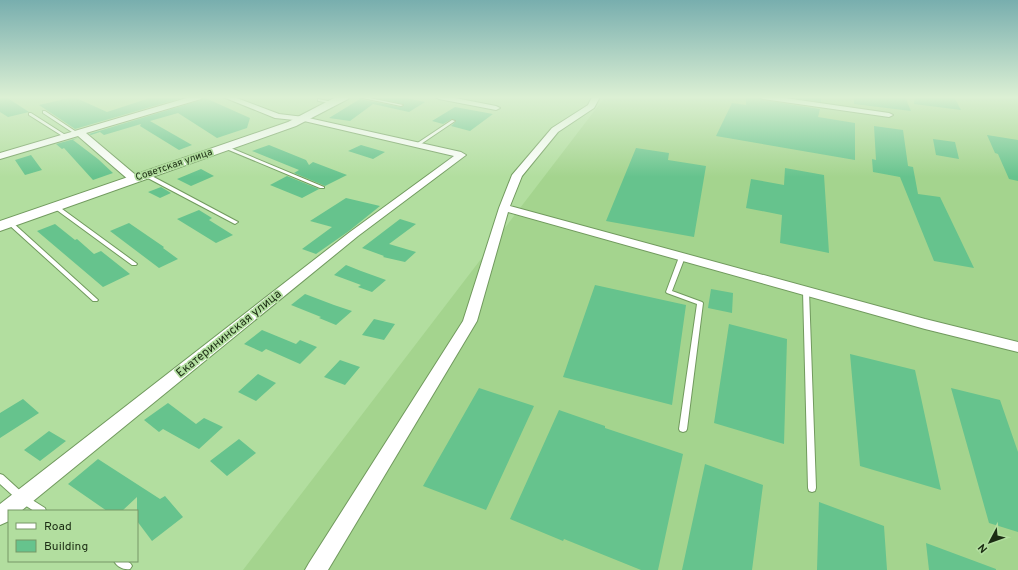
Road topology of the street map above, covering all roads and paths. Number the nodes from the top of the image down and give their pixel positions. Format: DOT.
graph roads {
  1 [pos="45,124"];
  2 [pos="62,124"];
  3 [pos="109,124"];
  4 [pos="289,124"];
  5 [pos="327,124"];
  6 [pos="449,124"];
  7 [pos="564,124"];
  8 [pos="77,133"];
  9 [pos="65,136"];
  10 [pos="417,145"];
  11 [pos="225,147"];
  12 [pos="1,154"];
  13 [pos="140,177"];
  14 [pos="322,188"];
  15 [pos="56,207"];
  16 [pos="504,208"];
  17 [pos="235,222"];
  18 [pos="5,224"];
  19 [pos="682,257"];
  20 [pos="134,264"];
  21 [pos="806,291"];
  22 [pos="95,300"];
  23 [pos="1018,347"];
  24 [pos="683,428"];
  25 [pos="0,478"];
  26 [pos="812,488"];
  27 [pos="23,499"];
  28 [pos="8,510"];
  29 [pos="40,510"];
  30 [pos="316,570"];
  1 -- 9 [label="lane"];
  2 -- 8 [label="lane"];
  3 -- 8 [label="street"];
  4 -- 11 [label="street, Советская улица"];
  5 -- 10 [label="street"];
  6 -- 10 [label="lane"];
  7 -- 16 [label="street"];
  8 -- 9 [label="street"];
  8 -- 13 [label="street"];
  9 -- 12 [label="street"];
  10 -- 27 [label="street, Екатерининская улица"];
  11 -- 13 [label="street, Советская улица"];
  11 -- 14 [label="lane"];
  13 -- 15 [label="street, Советская улица"];
  13 -- 17 [label="lane"];
  15 -- 18 [label="street, Советская улица"];
  15 -- 20 [label="lane"];
  16 -- 19 [label="street"];
  16 -- 30 [label="street"];
  18 -- 22 [label="lane"];
  19 -- 21 [label="street"];
  19 -- 24 [label="lane"];
  21 -- 23 [label="street"];
  21 -- 26 [label="lane"];
  25 -- 27 [label="lane"];
  27 -- 28 [label="street, Екатерининская улица"];
  27 -- 29 [label="lane"];
}
